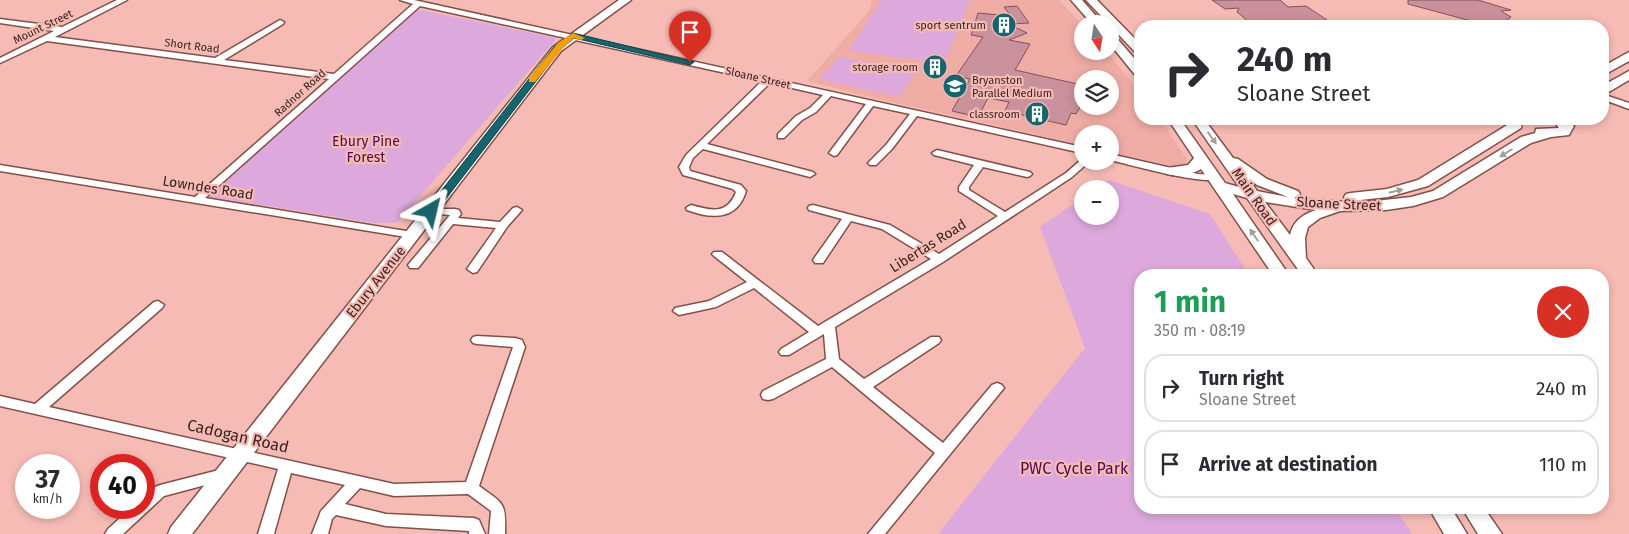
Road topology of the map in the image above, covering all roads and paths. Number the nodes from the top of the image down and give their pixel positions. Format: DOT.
graph roads {
  1 [pos="123,0"];
  2 [pos="404,0"];
  3 [pos="622,0"];
  4 [pos="1076,0"];
  5 [pos="1091,0"];
  6 [pos="418,3"];
  7 [pos="1090,15"];
  8 [pos="0,20"];
  9 [pos="280,22"];
  10 [pos="63,30"];
  11 [pos="573,36"];
  12 [pos="45,38"];
  13 [pos="1134,45"];
  14 [pos="1119,48"];
  15 [pos="1629,56"];
  16 [pos="0,61"];
  17 [pos="216,61"];
  18 [pos="1629,65"];
  19 [pos="1134,66"];
  20 [pos="1609,69"];
  21 [pos="1609,74"];
  22 [pos="1629,75"];
  23 [pos="336,77"];
  24 [pos="768,80"];
  25 [pos="1609,88"];
  26 [pos="828,94"];
  27 [pos="1609,99"];
  28 [pos="871,103"];
  29 [pos="1629,106"];
  30 [pos="915,113"];
  31 [pos="1178,125"];
  32 [pos="1203,125"];
  33 [pos="1516,125"];
  34 [pos="1526,125"];
  35 [pos="1566,125"];
  36 [pos="1550,134"];
  37 [pos="781,136"];
  38 [pos="702,146"];
  39 [pos="1074,148"];
  40 [pos="834,153"];
  41 [pos="937,153"];
  42 [pos="1226,156"];
  43 [pos="1201,157"];
  44 [pos="1119,159"];
  45 [pos="980,163"];
  46 [pos="873,164"];
  47 [pos="0,168"];
  48 [pos="1075,170"];
  49 [pos="1172,171"];
  50 [pos="810,174"];
  51 [pos="1027,174"];
  52 [pos="1212,181"];
  53 [pos="1248,190"];
  54 [pos="1292,194"];
  55 [pos="197,200"];
  56 [pos="1390,207"];
  57 [pos="691,208"];
  58 [pos="813,208"];
  59 [pos="517,210"];
  60 [pos="431,211"];
  61 [pos="1004,216"];
  62 [pos="849,218"];
  63 [pos="450,221"];
  64 [pos="503,225"];
  65 [pos="412,235"];
  66 [pos="718,254"];
  67 [pos="938,259"];
  68 [pos="819,260"];
  69 [pos="1299,260"];
  70 [pos="414,265"];
  71 [pos="473,269"];
  72 [pos="1277,269"];
  73 [pos="1306,269"];
  74 [pos="754,283"];
  75 [pos="158,305"];
  76 [pos="679,311"];
  77 [pos="823,328"];
  78 [pos="477,340"];
  79 [pos="935,340"];
  80 [pos="784,352"];
  81 [pos="833,361"];
  82 [pos="864,386"];
  83 [pos="997,388"];
  84 [pos="768,395"];
  85 [pos="0,401"];
  86 [pos="38,409"];
  87 [pos="944,452"];
  88 [pos="241,455"];
  89 [pos="286,465"];
  90 [pos="225,475"];
  91 [pos="357,482"];
  92 [pos="471,488"];
  93 [pos="155,495"];
  94 [pos="334,508"];
  95 [pos="1442,514"];
  96 [pos="1476,514"];
  97 [pos="129,519"];
  98 [pos="113,534"];
  99 [pos="179,534"];
  100 [pos="266,534"];
  101 [pos="320,534"];
  102 [pos="477,534"];
  103 [pos="497,534"];
  104 [pos="876,534"];
  105 [pos="1456,534"];
  106 [pos="1491,534"];
  1 -- 10 [label="street, Mount Street"];
  2 -- 6 [label="street, Sloane Street"];
  3 -- 11 [label="street, Ebury Avenue"];
  4 -- 7 [label="street"];
  5 -- 13 [label="street"];
  6 -- 11 [label="street, Sloane Street"];
  6 -- 23 [label="street, Radnor Road"];
  8 -- 10 [label="street"];
  9 -- 17 [label="street"];
  10 -- 12 [label="street, Mount Street"];
  11 -- 24 [label="street, Sloane Street"];
  11 -- 60 [label="street, Ebury Avenue"];
  12 -- 16 [label="street, Mount Street"];
  12 -- 17 [label="street, Short Road"];
  14 -- 19 [label="street"];
  15 -- 20 [label="street"];
  17 -- 23 [label="street, Short Road"];
  18 -- 21 [label="street"];
  22 -- 25 [label="street"];
  23 -- 55 [label="street, Radnor Road"];
  24 -- 26 [label="street, Sloane Street"];
  24 -- 38 [label="street"];
  26 -- 28 [label="street, Sloane Street"];
  26 -- 37 [label="street"];
  27 -- 29 [label="street"];
  28 -- 30 [label="street, Sloane Street"];
  28 -- 40 [label="street"];
  30 -- 39 [label="street, Sloane Street"];
  30 -- 46 [label="street"];
  31 -- 43 [label="street, Main Road"];
  32 -- 42 [label="street, Main Road, one-way"];
  54 -- 33 [label="street, Sloane Street, one-way"];
  34 -- 36 [label="street"];
  35 -- 36 [label="street"];
  36 -- 56 [label="street, Sloane Street, one-way"];
  38 -- 50 [label="street"];
  38 -- 57 [label="street"];
  41 -- 45 [label="street"];
  42 -- 53 [label="street, Main Road"];
  42 -- 54 [label="street"];
  43 -- 49 [label="street"];
  43 -- 52 [label="street, Main Road"];
  44 -- 49 [label="street, Sloane Street"];
  45 -- 51 [label="street"];
  45 -- 61 [label="street"];
  47 -- 55 [label="street, Lowndes Road"];
  48 -- 61 [label="street, Libertas Road"];
  49 -- 52 [label="street, Sloane Street"];
  52 -- 53 [label="street, Sloane Street"];
  72 -- 52 [label="street, Main Road, one-way"];
  53 -- 54 [label="street, Sloane Street"];
  53 -- 56 [label="street, Sloane Street"];
  53 -- 69 [label="street, Main Road"];
  55 -- 65 [label="street, Lowndes Road"];
  56 -- 69 [label="street"];
  58 -- 62 [label="street"];
  59 -- 64 [label="street"];
  60 -- 63 [label="street"];
  60 -- 65 [label="street, Ebury Avenue"];
  61 -- 67 [label="street, Libertas Road"];
  62 -- 67 [label="street"];
  62 -- 68 [label="street"];
  63 -- 64 [label="street"];
  63 -- 70 [label="street"];
  64 -- 71 [label="street"];
  65 -- 88 [label="street, Ebury Avenue"];
  66 -- 74 [label="street"];
  67 -- 77 [label="street, Libertas Road"];
  69 -- 73 [label="street, Main Road"];
  74 -- 76 [label="street"];
  74 -- 77 [label="street"];
  75 -- 86 [label="street"];
  77 -- 80 [label="street, Libertas Road"];
  77 -- 81 [label="street"];
  78 -- 92 [label="street"];
  79 -- 82 [label="street"];
  81 -- 82 [label="street"];
  81 -- 84 [label="street"];
  82 -- 87 [label="street"];
  83 -- 87 [label="street"];
  85 -- 86 [label="street, Cadogan Road"];
  86 -- 88 [label="street, Cadogan Road"];
  87 -- 104 [label="street"];
  88 -- 89 [label="street, Cadogan Road"];
  88 -- 90 [label="street, Ebury Avenue"];
  89 -- 91 [label="street, Cadogan Road"];
  89 -- 100 [label="street"];
  90 -- 93 [label="street"];
  90 -- 99 [label="street, Ebury Avenue"];
  91 -- 92 [label="street, Cadogan Road"];
  91 -- 94 [label="street"];
  92 -- 103 [label="street"];
  94 -- 101 [label="street"];
  94 -- 102 [label="street"];
  95 -- 105 [label="street"];
  96 -- 106 [label="street"];
  97 -- 98 [label="street"];
}
